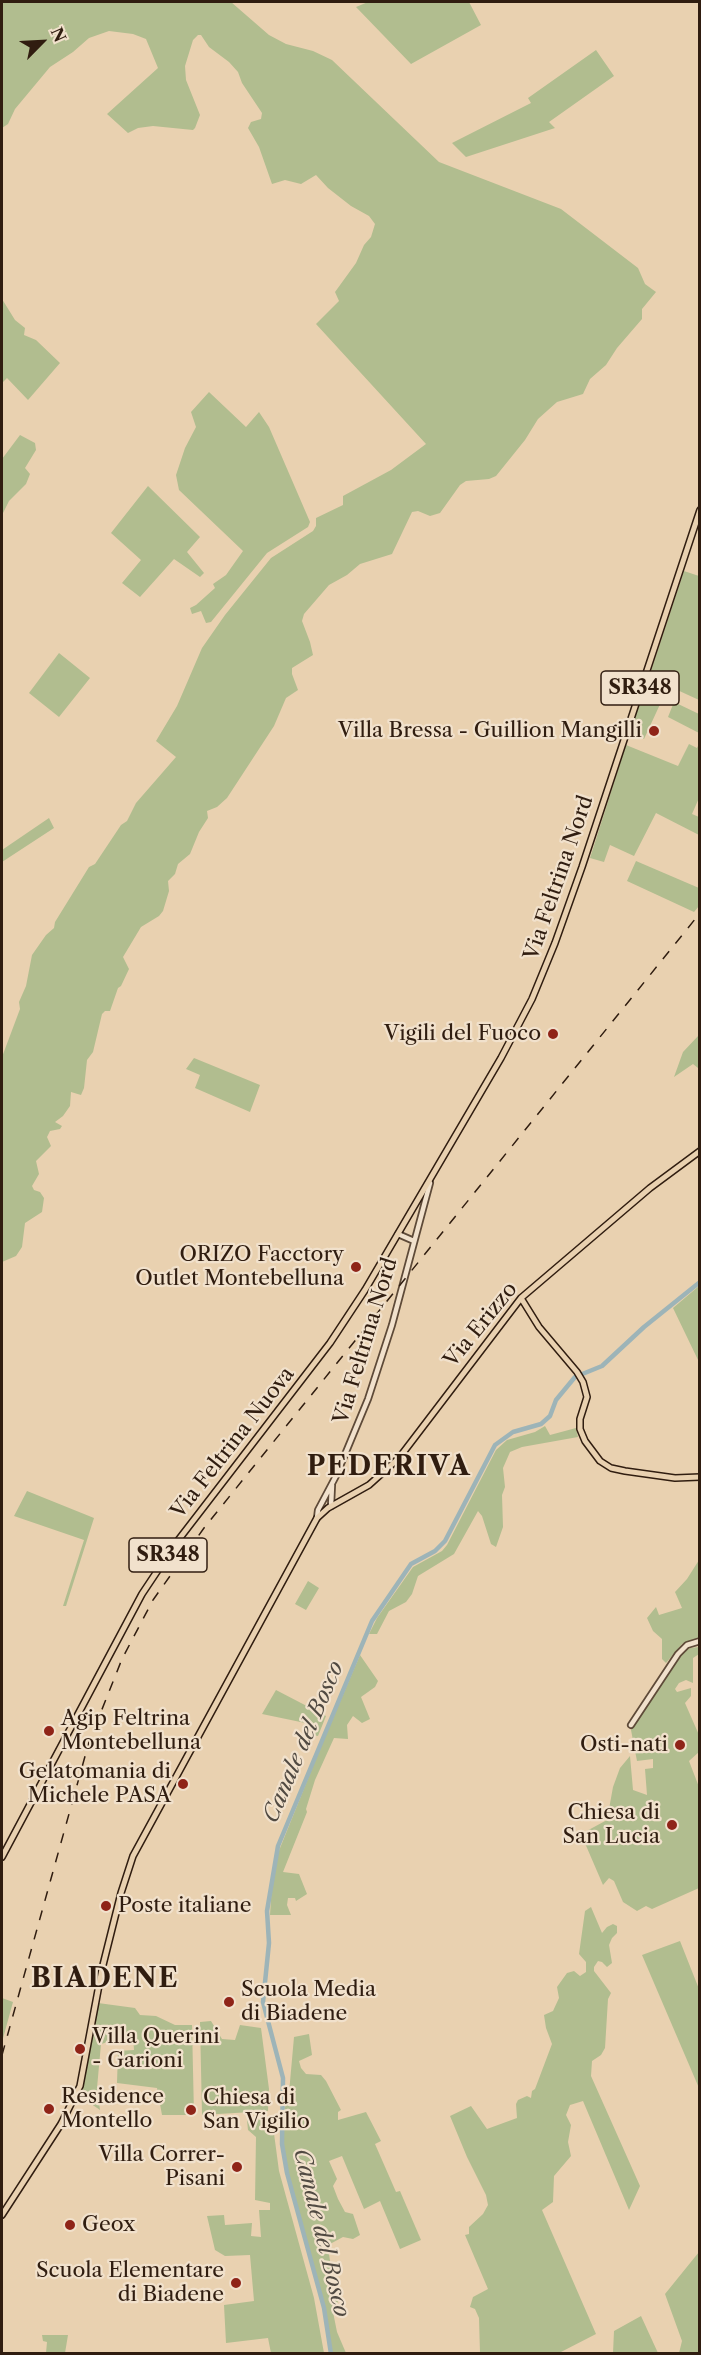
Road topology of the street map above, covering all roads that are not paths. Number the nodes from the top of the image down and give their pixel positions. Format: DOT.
graph roads {
  1 [pos="699,510"];
  2 [pos="699,1151"];
  3 [pos="430,1180"];
  4 [pos="398,1234"];
  5 [pos="414,1241"];
  6 [pos="521,1298"];
  7 [pos="699,1477"];
  8 [pos="333,1482"];
  9 [pos="332,1491"];
  10 [pos="352,1494"];
  11 [pos="324,1499"];
  12 [pos="330,1507"];
  13 [pos="318,1518"];
  14 [pos="699,1641"];
  15 [pos="631,1725"];
  16 [pos="2,1857"];
  17 [pos="2,2215"];
  1 -- 3 [label="main road, Via Feltrina Nord / SR348"];
  2 -- 6 [label="main road, Via Erizzo"];
  3 -- 4 [label="main road, Via Feltrina Nuova / SR348"];
  3 -- 5 [label="street, Via Feltrina Nord"];
  4 -- 5 [label="street, Via Feltrina Nord"];
  4 -- 16 [label="main road, Via Feltrina Nuova / SR348"];
  5 -- 8 [label="street, Via Feltrina Nord"];
  6 -- 7 [label="main road"];
  6 -- 10 [label="main road, Via Erizzo"];
  8 -- 9 [label="street, Via Feltrina Nord"];
  8 -- 11 [label="street, Via Feltrina Nord"];
  9 -- 10 [label="street"];
  9 -- 12 [label="street, Via Feltrina Nord"];
  10 -- 12 [label="main road, Via Erizzo"];
  11 -- 12 [label="street"];
  11 -- 13 [label="street, Via Feltrina Nord"];
  12 -- 13 [label="main road, Via Erizzo"];
  13 -- 17 [label="main road, Via Feltrina Nord"];
  14 -- 15 [label="street"];
}
